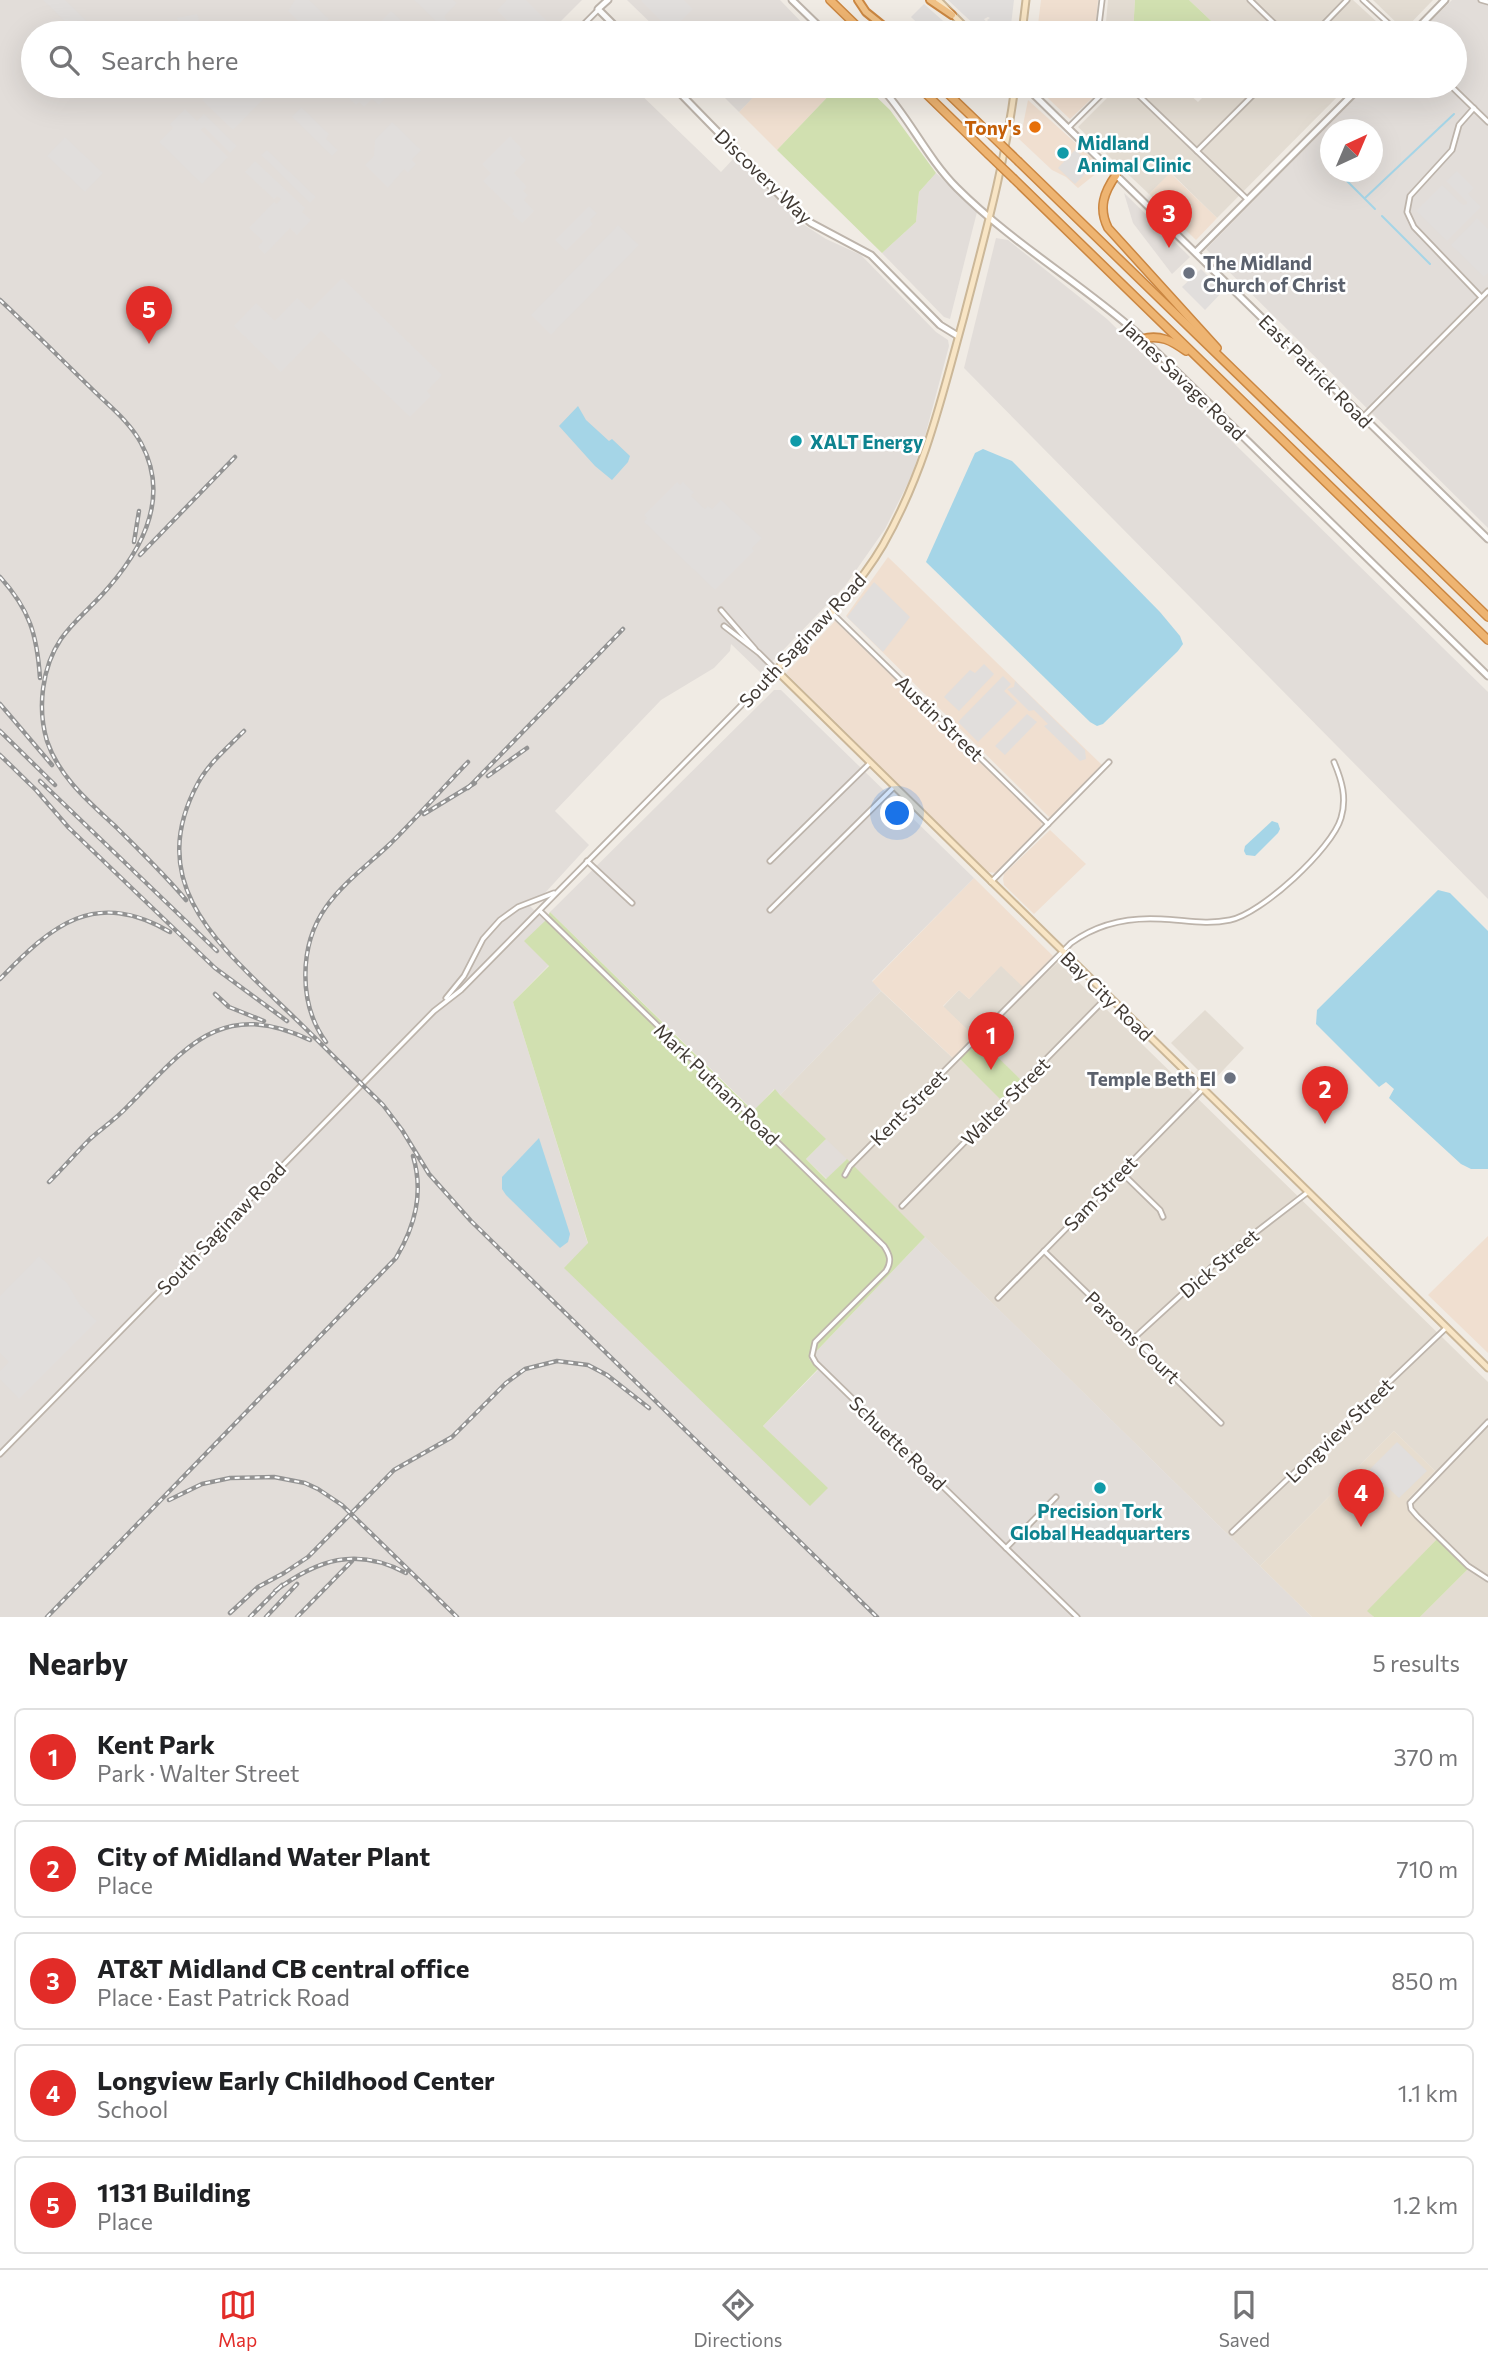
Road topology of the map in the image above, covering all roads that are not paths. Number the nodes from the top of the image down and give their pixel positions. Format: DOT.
graph roads {
  1 [pos="608,0"];
  2 [pos="792,0"];
  3 [pos="830,0"];
  4 [pos="858,0"];
  5 [pos="930,0"];
  6 [pos="938,0"];
  7 [pos="1026,0"];
  8 [pos="1102,0"];
  9 [pos="1250,0"];
  10 [pos="1347,0"];
  11 [pos="1363,0"];
  12 [pos="1446,0"];
  13 [pos="1481,0"];
  14 [pos="1488,2"];
  15 [pos="598,9"];
  16 [pos="952,15"];
  17 [pos="586,21"];
  18 [pos="610,21"];
  19 [pos="814,21"];
  20 [pos="852,21"];
  21 [pos="877,21"];
  22 [pos="958,21"];
  23 [pos="1023,21"];
  24 [pos="1099,21"];
  25 [pos="1272,21"];
  26 [pos="1327,21"];
  27 [pos="1386,21"];
  28 [pos="1425,21"];
  29 [pos="685,98"];
  30 [pos="889,98"];
  31 [pos="930,98"];
  32 [pos="952,98"];
  33 [pos="1013,98"];
  34 [pos="1037,98"];
  35 [pos="1098,98"];
  36 [pos="1142,98"];
  37 [pos="1250,98"];
  38 [pos="1349,98"];
  39 [pos="1464,98"];
  40 [pos="1474,108"];
  41 [pos="1488,122"];
  42 [pos="1068,128"];
  43 [pos="1197,151"];
  44 [pos="1116,174"];
  45 [pos="1248,200"];
  46 [pos="990,217"];
  47 [pos="1196,252"];
  48 [pos="1488,291"];
  49 [pos="1482,297"];
  50 [pos="958,336"];
  51 [pos="1142,339"];
  52 [pos="1210,369"];
  53 [pos="1267,403"];
  54 [pos="1363,417"];
  55 [pos="1488,539"];
  56 [pos="721,610"];
  57 [pos="832,613"];
  58 [pos="1488,617"];
  59 [pos="724,626"];
  60 [pos="1488,640"];
  61 [pos="759,653"];
  62 [pos="776,670"];
  63 [pos="1488,676"];
  64 [pos="1109,762"];
  65 [pos="1334,762"];
  66 [pos="870,763"];
  67 [pos="894,787"];
  68 [pos="1048,824"];
  69 [pos="587,861"];
  70 [pos="770,862"];
  71 [pos="991,882"];
  72 [pos="555,893"];
  73 [pos="632,903"];
  74 [pos="771,910"];
  75 [pos="539,911"];
  76 [pos="1063,952"];
  77 [pos="1108,996"];
  78 [pos="443,1003"];
  79 [pos="1203,1089"];
  80 [pos="1121,1172"];
  81 [pos="845,1175"];
  82 [pos="1308,1192"];
  83 [pos="902,1206"];
  84 [pos="1164,1217"];
  85 [pos="1044,1251"];
  86 [pos="890,1260"];
  87 [pos="998,1298"];
  88 [pos="1447,1328"];
  89 [pos="1134,1338"];
  90 [pos="1488,1368"];
  91 [pos="1488,1422"];
  92 [pos="1221,1423"];
  93 [pos="0,1454"];
  94 [pos="1056,1497"];
  95 [pos="1232,1532"];
  96 [pos="1006,1548"];
  97 [pos="1488,1579"];
  98 [pos="1077,1617"];
  1 -- 15 [label="street"];
  2 -- 19 [label="street"];
  3 -- 20 [label="highway"];
  4 -- 21 [label="highway"];
  5 -- 16 [label="highway"];
  6 -- 16 [label="main road"];
  7 -- 23 [label="main road"];
  8 -- 24 [label="street"];
  9 -- 25 [label="street"];
  10 -- 26 [label="street"];
  11 -- 27 [label="street"];
  12 -- 28 [label="street"];
  13 -- 14 [label="street"];
  15 -- 17 [label="street"];
  15 -- 18 [label="street"];
  16 -- 22 [label="main road"];
  29 -- 50 [label="street, Discovery Way"];
  30 -- 46 [label="street, James Savage Road"];
  31 -- 52 [label="highway, bridge"];
  32 -- 53 [label="highway, bridge"];
  33 -- 46 [label="main road, South Saginaw Road"];
  34 -- 42 [label="street, East Patrick Road"];
  35 -- 42 [label="street"];
  36 -- 43 [label="street"];
  37 -- 43 [label="street"];
  38 -- 45 [label="street"];
  39 -- 40 [label="street"];
  40 -- 41 [label="street"];
  40 -- 49 [label="street"];
  42 -- 44 [label="street, East Patrick Road"];
  43 -- 45 [label="street"];
  44 -- 47 [label="street, East Patrick Road"];
  44 -- 53 [label="highway"];
  45 -- 47 [label="street"];
  46 -- 50 [label="main road, South Saginaw Road"];
  46 -- 51 [label="street, James Savage Road"];
  47 -- 54 [label="street, East Patrick Road"];
  48 -- 49 [label="street"];
  49 -- 54 [label="street"];
  50 -- 57 [label="main road, South Saginaw Road"];
  51 -- 52 [label="highway"];
  51 -- 63 [label="street, James Savage Road"];
  52 -- 60 [label="highway"];
  53 -- 58 [label="highway"];
  54 -- 55 [label="street, East Patrick Road"];
  56 -- 61 [label="street"];
  57 -- 62 [label="main road, South Saginaw Road"];
  57 -- 68 [label="street, Austin Street"];
  59 -- 61 [label="street, Bay City Road"];
  61 -- 62 [label="street, Bay City Road"];
  62 -- 66 [label="main road, Bay City Road"];
  62 -- 69 [label="street, South Saginaw Road"];
  64 -- 68 [label="street"];
  65 -- 76 [label="street, Kent Street"];
  66 -- 67 [label="main road, Bay City Road"];
  66 -- 70 [label="street"];
  67 -- 71 [label="main road, Bay City Road"];
  67 -- 74 [label="street"];
  68 -- 71 [label="street"];
  69 -- 72 [label="street, South Saginaw Road"];
  69 -- 73 [label="street"];
  71 -- 76 [label="main road, Bay City Road"];
  72 -- 75 [label="street, South Saginaw Road"];
  72 -- 78 [label="street, South Saginaw Road"];
  75 -- 78 [label="street, South Saginaw Road"];
  75 -- 86 [label="street, Mark Putnam Road"];
  76 -- 77 [label="main road, Bay City Road"];
  76 -- 81 [label="street, Kent Street"];
  77 -- 79 [label="main road, Bay City Road"];
  77 -- 83 [label="street, Walter Street"];
  78 -- 93 [label="street, South Saginaw Road"];
  79 -- 80 [label="street, Sam Street"];
  79 -- 82 [label="main road, Bay City Road"];
  80 -- 84 [label="street"];
  80 -- 85 [label="street, Sam Street"];
  82 -- 88 [label="main road, Bay City Road"];
  82 -- 89 [label="street, Dick Street"];
  85 -- 87 [label="street, Sam Street"];
  85 -- 89 [label="street, Parsons Court"];
  86 -- 96 [label="street, Schuette Road"];
  88 -- 90 [label="main road, Bay City Road"];
  88 -- 95 [label="street, Longview Street"];
  89 -- 92 [label="street, Parsons Court"];
  91 -- 97 [label="street"];
  94 -- 96 [label="street"];
  96 -- 98 [label="street, Schuette Road"];
}
